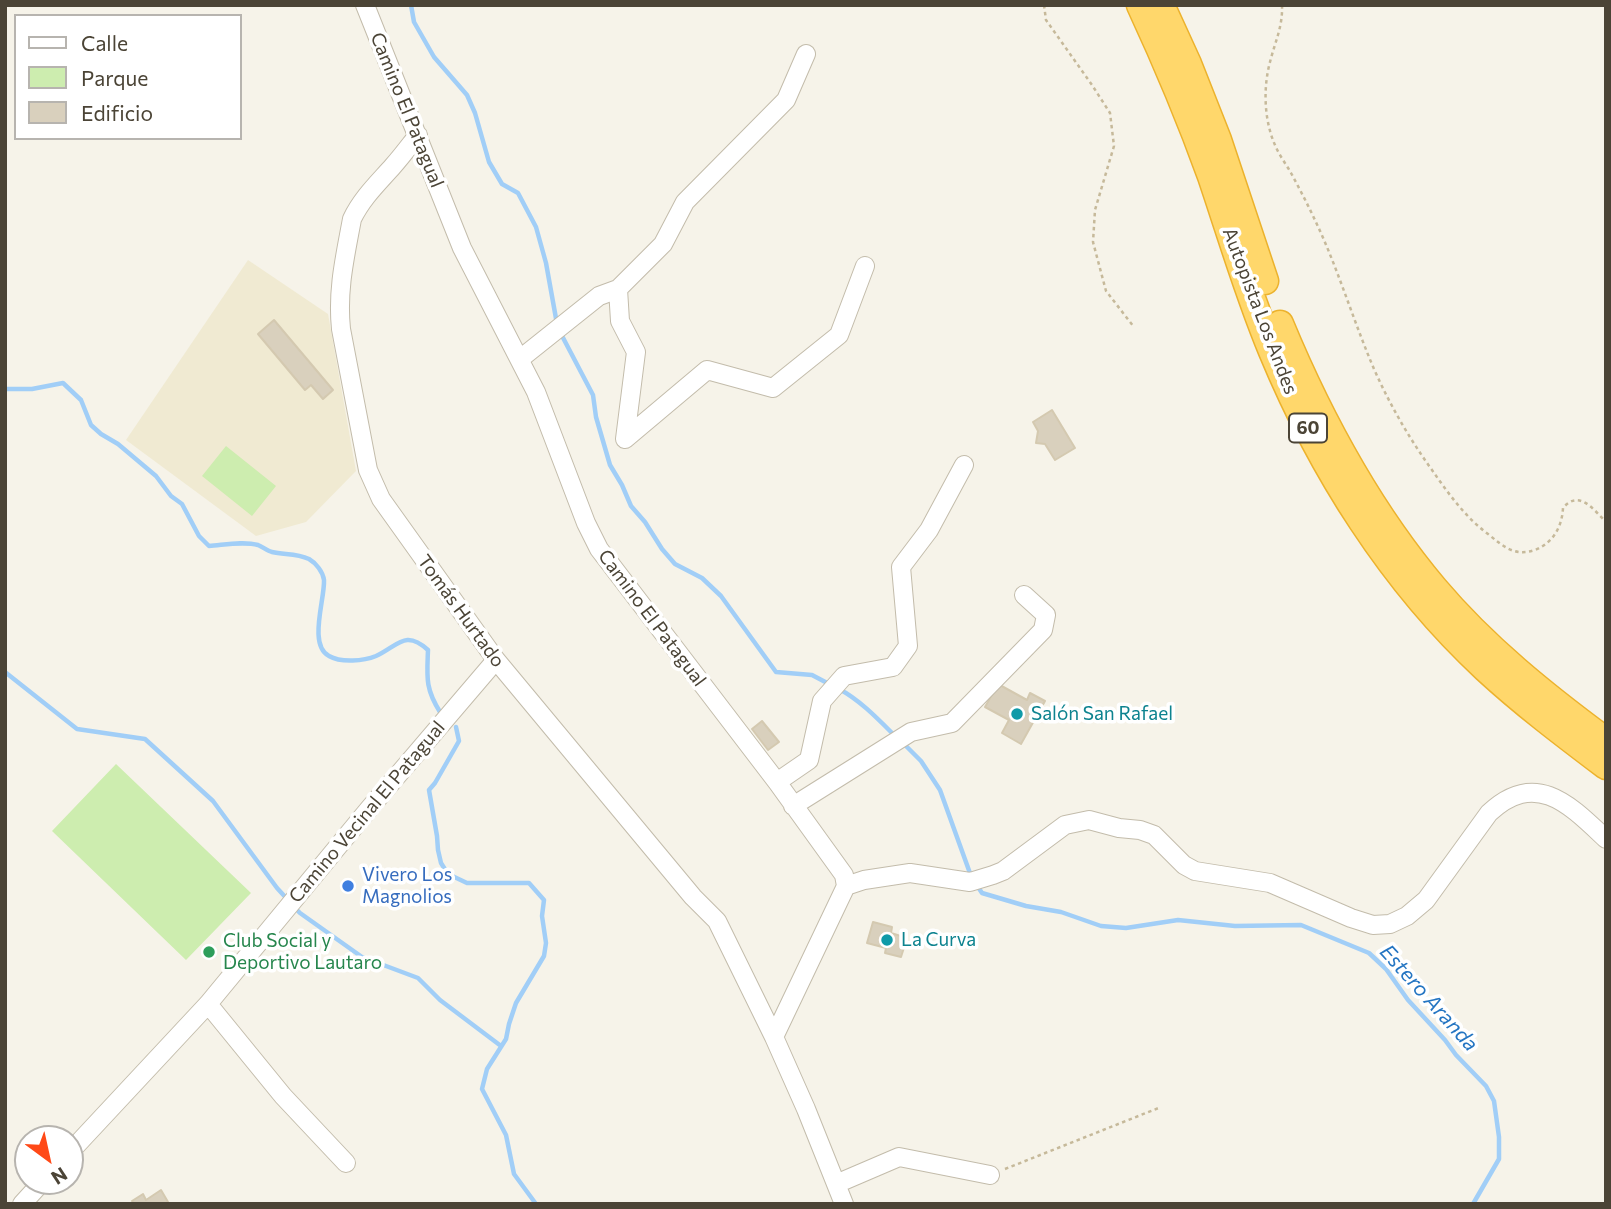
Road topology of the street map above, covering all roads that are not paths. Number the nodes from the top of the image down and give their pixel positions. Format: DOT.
graph roads {
  1 [pos="365,5"];
  2 [pos="1140,5"];
  3 [pos="1161,5"];
  4 [pos="806,54"];
  5 [pos="418,135"];
  6 [pos="865,266"];
  7 [pos="618,289"];
  8 [pos="520,359"];
  9 [pos="964,465"];
  10 [pos="1024,595"];
  11 [pos="496,660"];
  12 [pos="1606,741"];
  13 [pos="1606,766"];
  14 [pos="777,782"];
  15 [pos="793,807"];
  16 [pos="1606,838"];
  17 [pos="846,887"];
  18 [pos="208,1003"];
  19 [pos="774,1037"];
  20 [pos="84,1137"];
  21 [pos="346,1163"];
  22 [pos="990,1175"];
  23 [pos="836,1184"];
  24 [pos="844,1204"];
  1 -- 5 [label="street, Camino El Patagual"];
  2 -- 13 [label="highway, Autopista Los Andes / 60"];
  3 -- 12 [label="highway, Autopista Los Andes / 60"];
  4 -- 7 [label="street"];
  5 -- 8 [label="street, Camino El Patagual"];
  5 -- 11 [label="street, Tomás Hurtado"];
  6 -- 7 [label="street"];
  7 -- 8 [label="street"];
  8 -- 14 [label="street, Camino El Patagual"];
  9 -- 14 [label="street"];
  10 -- 15 [label="street"];
  11 -- 18 [label="street, Camino Vecinal El Patagual"];
  11 -- 19 [label="street, Tomás Hurtado"];
  14 -- 15 [label="street, Camino El Patagual"];
  15 -- 17 [label="street, Camino El Patagual"];
  16 -- 17 [label="street"];
  17 -- 19 [label="street"];
  18 -- 20 [label="street, Camino Vecinal El Patagual"];
  18 -- 21 [label="street"];
  19 -- 23 [label="street"];
  22 -- 23 [label="street"];
  23 -- 24 [label="street"];
}
